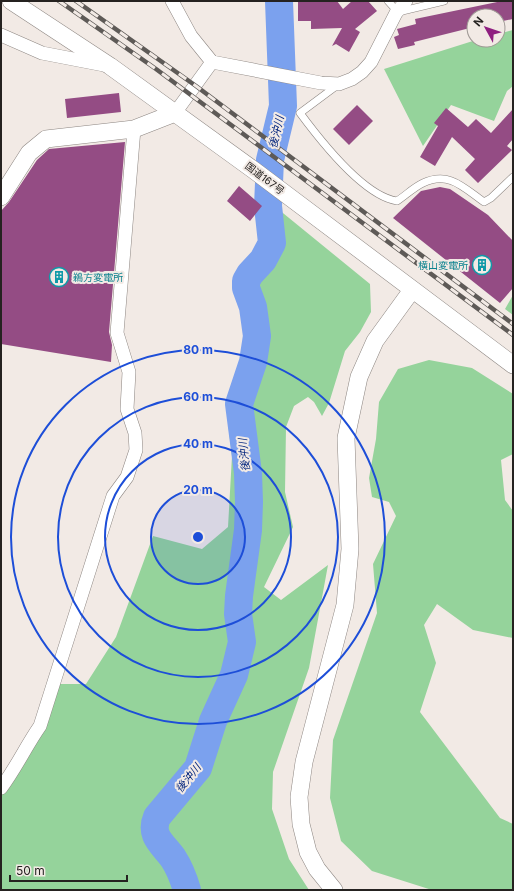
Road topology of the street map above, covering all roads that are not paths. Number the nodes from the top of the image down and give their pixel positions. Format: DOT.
graph roads {
  1 [pos="11,1"];
  2 [pos="172,1"];
  3 [pos="388,1"];
  4 [pos="406,1"];
  5 [pos="444,1"];
  6 [pos="397,12"];
  7 [pos="1,35"];
  8 [pos="212,62"];
  9 [pos="110,66"];
  10 [pos="339,84"];
  11 [pos="175,112"];
  12 [pos="134,129"];
  13 [pos="513,177"];
  14 [pos="1,197"];
  15 [pos="412,290"];
  16 [pos="513,365"];
  17 [pos="1,788"];
  18 [pos="334,890"];
  1 -- 9 [label="street, 国道167号"];
  2 -- 8 [label="street"];
  3 -- 6 [label="lane"];
  4 -- 6 [label="street"];
  5 -- 6 [label="lane"];
  6 -- 10 [label="street"];
  7 -- 9 [label="street"];
  8 -- 10 [label="street"];
  8 -- 11 [label="street"];
  9 -- 11 [label="street, 国道167号"];
  10 -- 13 [label="lane"];
  11 -- 12 [label="street"];
  11 -- 15 [label="street, 国道167号"];
  12 -- 14 [label="street"];
  12 -- 17 [label="street"];
  15 -- 16 [label="street, 国道167号"];
  15 -- 18 [label="street"];
}
